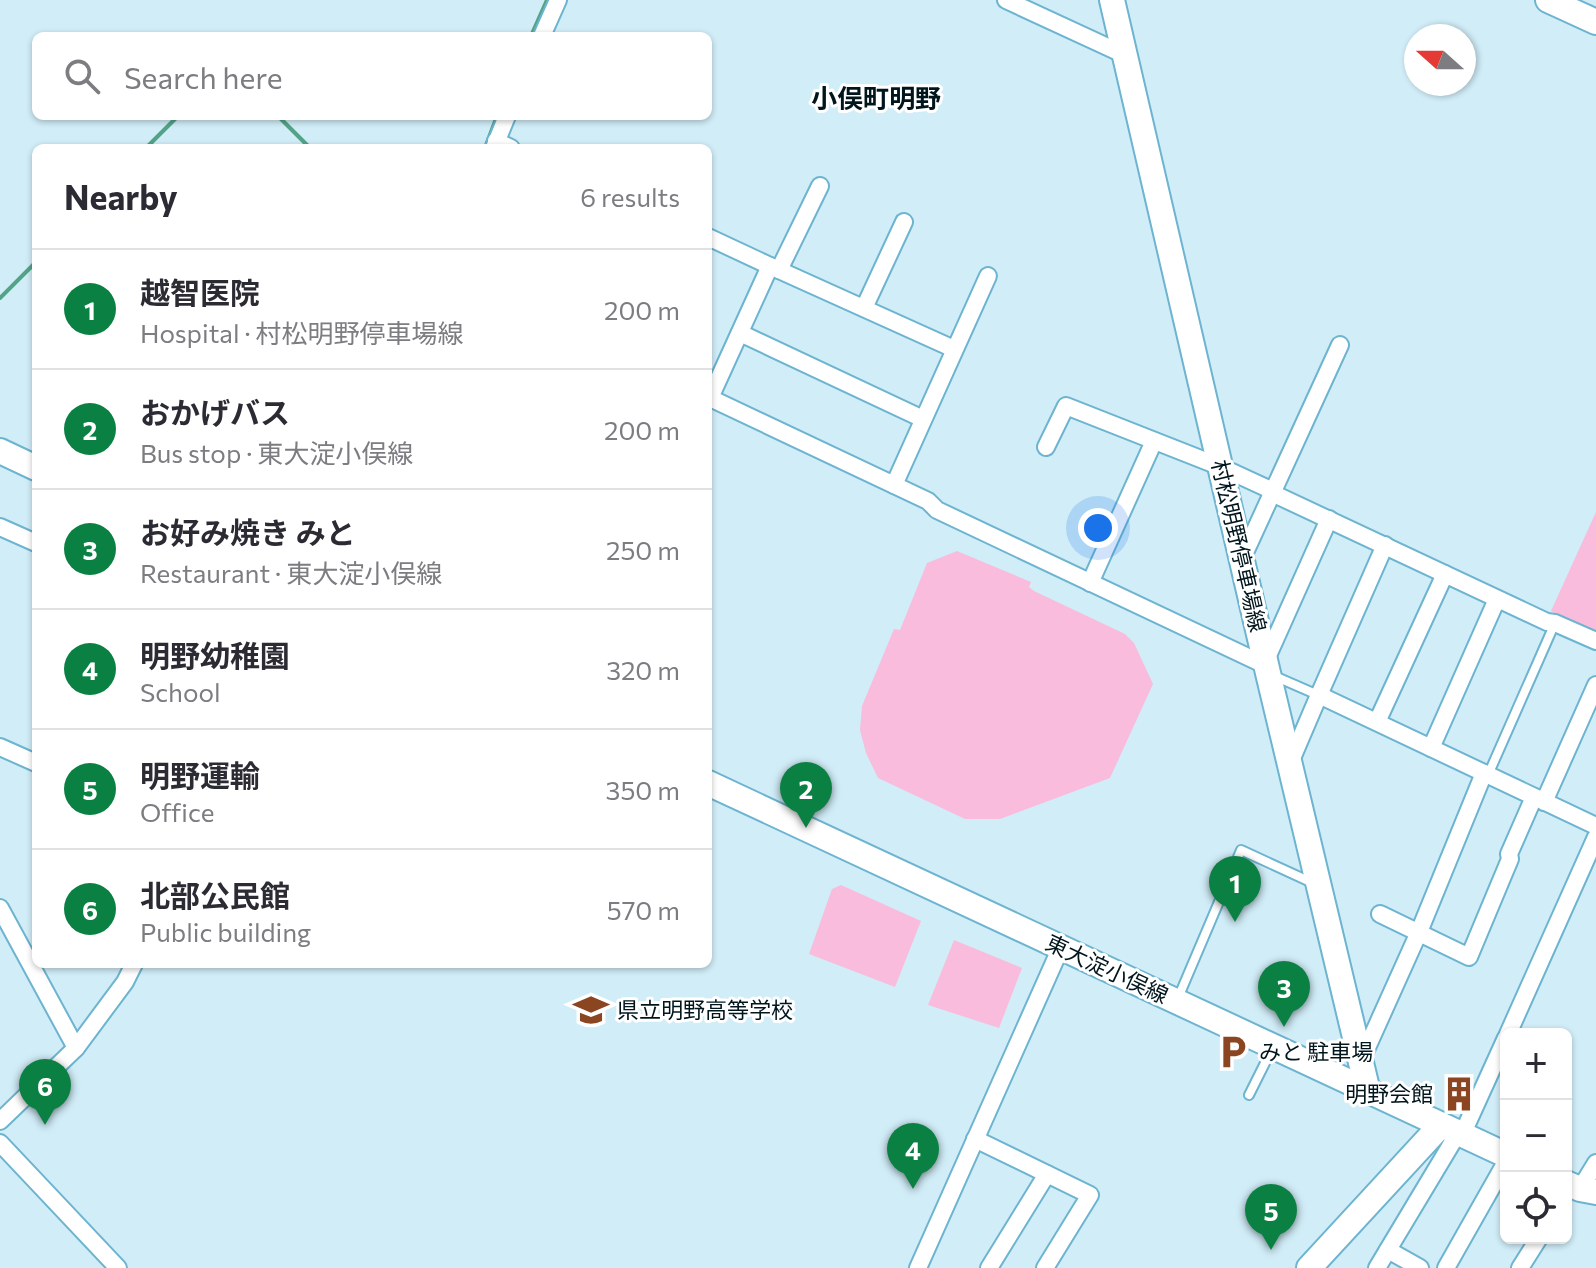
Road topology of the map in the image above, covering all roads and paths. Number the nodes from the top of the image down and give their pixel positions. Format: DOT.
graph roads {
  1 [pos="558,0"];
  2 [pos="1006,0"];
  3 [pos="1112,0"];
  4 [pos="1548,0"];
  5 [pos="1596,22"];
  6 [pos="544,32"];
  7 [pos="1125,55"];
  8 [pos="506,120"];
  9 [pos="500,144"];
  10 [pos="820,186"];
  11 [pos="904,222"];
  12 [pos="712,239"];
  13 [pos="775,268"];
  14 [pos="988,276"];
  15 [pos="864,308"];
  16 [pos="740,333"];
  17 [pos="1340,345"];
  18 [pos="954,349"];
  19 [pos="712,394"];
  20 [pos="712,399"];
  21 [pos="923,419"];
  22 [pos="1154,441"];
  23 [pos="1046,447"];
  24 [pos="0,451"];
  25 [pos="32,466"];
  26 [pos="1221,467"];
  27 [pos="894,485"];
  28 [pos="1273,492"];
  29 [pos="1329,519"];
  30 [pos="0,527"];
  31 [pos="32,541"];
  32 [pos="1385,545"];
  33 [pos="1242,559"];
  34 [pos="1445,574"];
  35 [pos="1090,583"];
  36 [pos="1497,599"];
  37 [pos="1555,623"];
  38 [pos="1596,641"];
  39 [pos="1267,667"];
  40 [pos="1596,685"];
  41 [pos="1319,695"];
  42 [pos="1377,722"];
  43 [pos="0,747"];
  44 [pos="1431,748"];
  45 [pos="32,761"];
  46 [pos="1290,763"];
  47 [pos="1486,774"];
  48 [pos="712,785"];
  49 [pos="1539,799"];
  50 [pos="1596,826"];
  51 [pos="1596,837"];
  52 [pos="1318,885"];
  53 [pos="0,908"];
  54 [pos="1380,914"];
  55 [pos="1419,932"];
  56 [pos="1061,947"];
  57 [pos="32,967"];
  58 [pos="33,968"];
  59 [pos="132,968"];
  60 [pos="1176,1002"];
  61 [pos="1511,1028"];
  62 [pos="1273,1046"];
  63 [pos="76,1048"];
  64 [pos="1500,1049"];
  65 [pos="1361,1061"];
  66 [pos="1368,1092"];
  67 [pos="1249,1095"];
  68 [pos="0,1121"];
  69 [pos="1454,1131"];
  70 [pos="975,1139"];
  71 [pos="0,1143"];
  72 [pos="1500,1152"];
  73 [pos="1596,1163"];
  74 [pos="1500,1172"];
  75 [pos="1047,1174"];
  76 [pos="1576,1189"];
  77 [pos="1535,1244"];
  78 [pos="1388,1250"];
  79 [pos="118,1268"];
  80 [pos="918,1268"];
  81 [pos="989,1268"];
  82 [pos="1045,1268"];
  83 [pos="1309,1268"];
  84 [pos="1377,1268"];
  85 [pos="1420,1268"];
  86 [pos="1446,1268"];
  87 [pos="1520,1268"];
  1 -- 6 [label="street"];
  2 -- 7 [label="street"];
  3 -- 7 [label="main road, 村松明野停車場線"];
  4 -- 5 [label="main road"];
  7 -- 26 [label="main road, 村松明野停車場線"];
  8 -- 9 [label="street"];
  10 -- 13 [label="street"];
  11 -- 15 [label="street"];
  12 -- 13 [label="street"];
  13 -- 15 [label="street"];
  13 -- 16 [label="street"];
  14 -- 18 [label="street"];
  15 -- 18 [label="street"];
  16 -- 19 [label="street"];
  16 -- 21 [label="street"];
  17 -- 28 [label="street"];
  18 -- 21 [label="street"];
  20 -- 27 [label="street"];
  21 -- 27 [label="street"];
  22 -- 23 [label="street"];
  22 -- 26 [label="street"];
  22 -- 35 [label="street"];
  24 -- 25 [label="main road"];
  26 -- 28 [label="street"];
  26 -- 33 [label="main road, 村松明野停車場線"];
  27 -- 35 [label="street"];
  28 -- 29 [label="street"];
  28 -- 33 [label="street"];
  29 -- 32 [label="street"];
  29 -- 39 [label="street"];
  30 -- 31 [label="street"];
  32 -- 34 [label="street"];
  32 -- 41 [label="street"];
  33 -- 39 [label="main road, 村松明野停車場線"];
  34 -- 36 [label="street"];
  34 -- 42 [label="street"];
  35 -- 39 [label="street"];
  36 -- 37 [label="street"];
  36 -- 44 [label="street"];
  37 -- 38 [label="street"];
  37 -- 47 [label="lane"];
  39 -- 41 [label="lane"];
  39 -- 46 [label="main road, 村松明野停車場線"];
  40 -- 49 [label="street"];
  41 -- 42 [label="street"];
  41 -- 46 [label="street"];
  42 -- 44 [label="street"];
  43 -- 45 [label="street"];
  44 -- 47 [label="street"];
  46 -- 52 [label="main road, 村松明野停車場線"];
  47 -- 49 [label="street"];
  47 -- 55 [label="street"];
  48 -- 56 [label="main road, 東大淀小俣線"];
  49 -- 50 [label="street"];
  49 -- 55 [label="street"];
  51 -- 61 [label="street"];
  52 -- 60 [label="lane"];
  52 -- 65 [label="main road, 村松明野停車場線"];
  53 -- 57 [label="street"];
  54 -- 55 [label="street"];
  55 -- 65 [label="street"];
  56 -- 60 [label="main road, 東大淀小俣線"];
  56 -- 70 [label="street"];
  58 -- 63 [label="street"];
  59 -- 63 [label="street"];
  60 -- 62 [label="main road, 東大淀小俣線"];
  62 -- 66 [label="main road, 東大淀小俣線"];
  62 -- 67 [label="lane"];
  63 -- 68 [label="street"];
  64 -- 69 [label="street"];
  65 -- 66 [label="main road, 村松明野停車場線"];
  66 -- 69 [label="main road, 東大淀小俣線"];
  69 -- 72 [label="main road, 東大淀小俣線"];
  69 -- 78 [label="street"];
  69 -- 83 [label="main road"];
  70 -- 75 [label="street"];
  70 -- 80 [label="street"];
  71 -- 79 [label="street"];
  73 -- 76 [label="street"];
  74 -- 86 [label="street"];
  75 -- 81 [label="street"];
  75 -- 82 [label="street"];
  77 -- 87 [label="street"];
  78 -- 84 [label="street"];
  78 -- 85 [label="street"];
}
